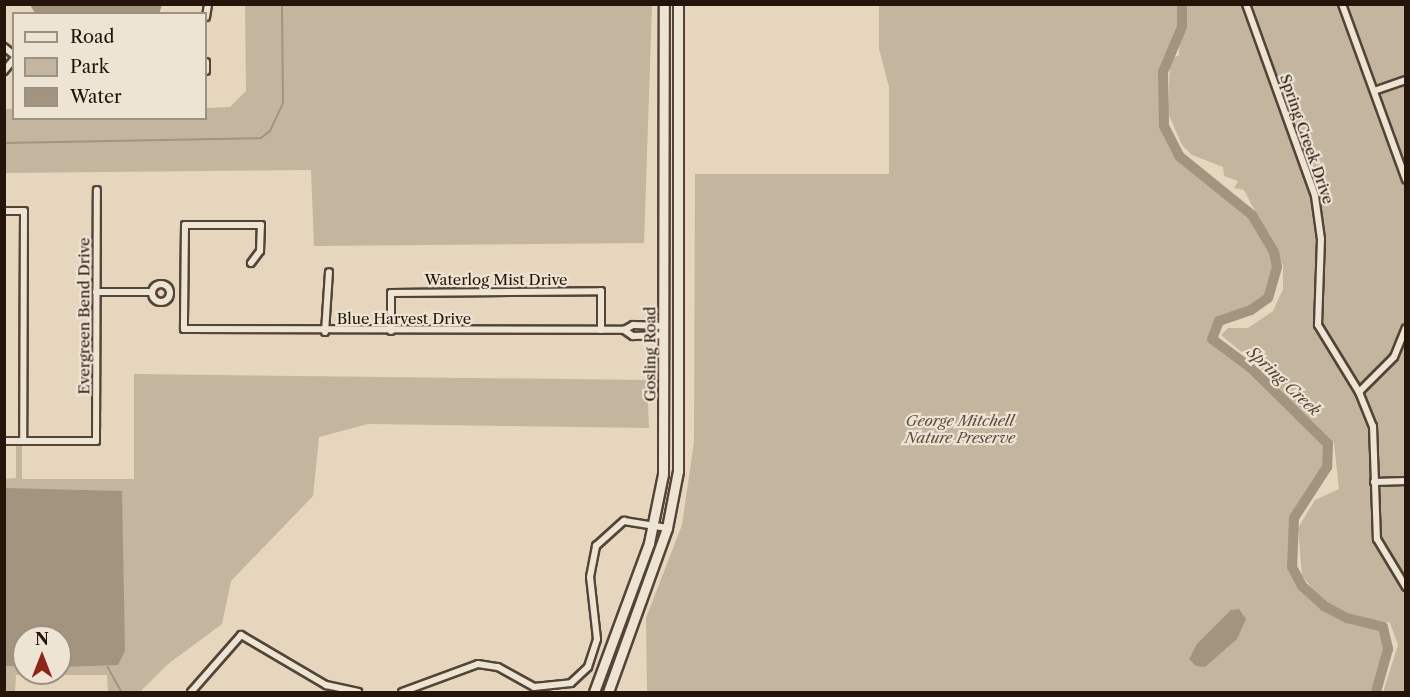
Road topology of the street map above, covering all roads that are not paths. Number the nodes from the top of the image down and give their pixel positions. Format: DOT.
graph roads {
  1 [pos="664,4"];
  2 [pos="678,4"];
  3 [pos="1246,4"];
  4 [pos="1342,4"];
  5 [pos="1406,80"];
  6 [pos="1374,91"];
  7 [pos="1405,178"];
  8 [pos="97,190"];
  9 [pos="4,211"];
  10 [pos="251,263"];
  11 [pos="329,272"];
  12 [pos="183,291"];
  13 [pos="96,292"];
  14 [pos="152,292"];
  15 [pos="170,292"];
  16 [pos="1406,328"];
  17 [pos="601,330"];
  18 [pos="624,330"];
  19 [pos="391,331"];
  20 [pos="665,331"];
  21 [pos="325,332"];
  22 [pos="1359,392"];
  23 [pos="4,441"];
  24 [pos="23,441"];
  25 [pos="1406,481"];
  26 [pos="1374,482"];
  27 [pos="654,525"];
  28 [pos="667,528"];
  29 [pos="1405,584"];
  30 [pos="191,693"];
  31 [pos="358,693"];
  32 [pos="402,693"];
  33 [pos="594,693"];
  34 [pos="609,693"];
  1 -- 20 [label="main road, Gosling Road"];
  2 -- 28 [label="main road, Gosling Road"];
  3 -- 22 [label="street, Spring Creek Drive"];
  4 -- 6 [label="street"];
  5 -- 6 [label="street"];
  6 -- 7 [label="street"];
  8 -- 13 [label="street, Evergreen Bend Drive"];
  9 -- 24 [label="street"];
  10 -- 12 [label="street"];
  11 -- 21 [label="street"];
  12 -- 15 [label="street"];
  12 -- 21 [label="street, Blue Harvest Drive"];
  13 -- 14 [label="street"];
  13 -- 24 [label="street, Evergreen Bend Drive"];
  14 -- 15 [label="street"];
  14 -- 15 [label="street"];
  16 -- 22 [label="street"];
  17 -- 18 [label="street, Blue Harvest Drive"];
  17 -- 19 [label="street, Blue Harvest Drive"];
  17 -- 19 [label="street, Waterlog Mist Drive"];
  18 -- 20 [label="street, Blue Harvest Drive"];
  18 -- 20 [label="street, Blue Harvest Drive"];
  19 -- 21 [label="street, Blue Harvest Drive"];
  20 -- 27 [label="main road, Gosling Road"];
  22 -- 26 [label="street, Spring Creek Drive"];
  23 -- 24 [label="street"];
  25 -- 26 [label="street"];
  26 -- 29 [label="street, Spring Creek Drive"];
  27 -- 28 [label="street"];
  27 -- 32 [label="street"];
  27 -- 33 [label="main road, Gosling Road"];
  28 -- 34 [label="main road, Gosling Road"];
  30 -- 31 [label="street"];
}
